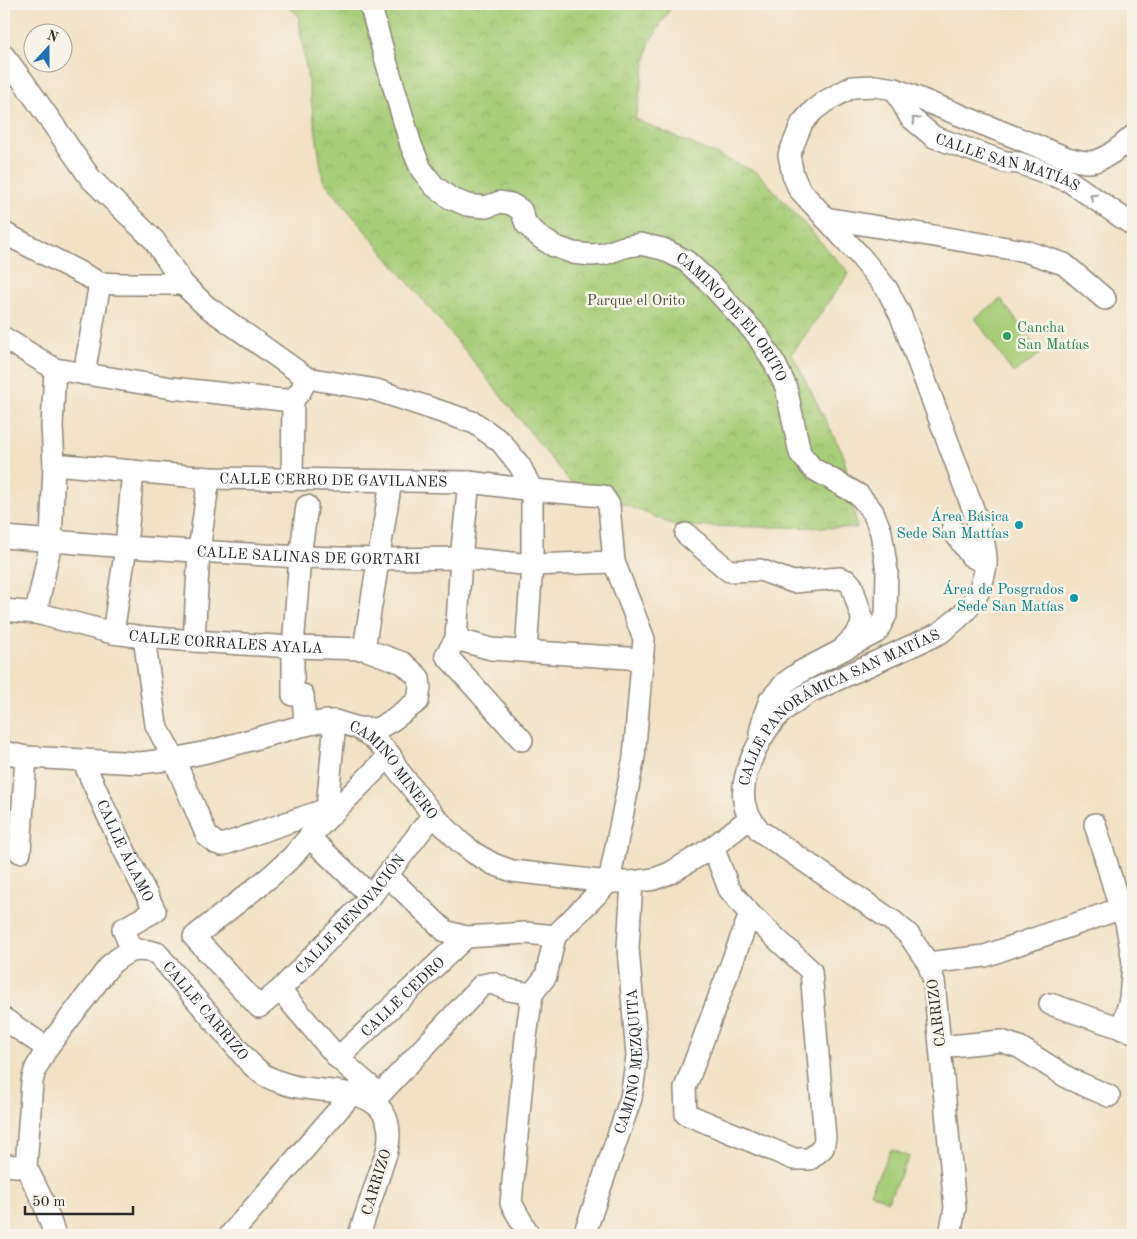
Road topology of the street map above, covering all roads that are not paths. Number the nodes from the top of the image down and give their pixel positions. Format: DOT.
graph roads {
  1 [pos="370,4"];
  2 [pos="4,56"];
  3 [pos="895,89"];
  4 [pos="1133,136"];
  5 [pos="825,218"];
  6 [pos="1133,225"];
  7 [pos="4,233"];
  8 [pos="100,283"];
  9 [pos="183,284"];
  10 [pos="1105,299"];
  11 [pos="4,338"];
  12 [pos="55,369"];
  13 [pos="84,374"];
  14 [pos="307,378"];
  15 [pos="293,399"];
  16 [pos="54,464"];
  17 [pos="133,471"];
  18 [pos="209,478"];
  19 [pos="292,480"];
  20 [pos="391,480"];
  21 [pos="469,482"];
  22 [pos="532,490"];
  23 [pos="307,506"];
  24 [pos="952,529"];
  25 [pos="686,534"];
  26 [pos="4,538"];
  27 [pos="51,542"];
  28 [pos="126,548"];
  29 [pos="199,551"];
  30 [pos="300,557"];
  31 [pos="461,558"];
  32 [pos="378,559"];
  33 [pos="614,562"];
  34 [pos="986,564"];
  35 [pos="532,565"];
  36 [pos="4,610"];
  37 [pos="36,613"];
  38 [pos="113,633"];
  39 [pos="144,637"];
  40 [pos="456,639"];
  41 [pos="194,642"];
  42 [pos="293,647"];
  43 [pos="364,649"];
  44 [pos="526,651"];
  45 [pos="839,652"];
  46 [pos="643,658"];
  47 [pos="335,721"];
  48 [pos="305,725"];
  49 [pos="358,728"];
  50 [pos="522,740"];
  51 [pos="758,745"];
  52 [pos="4,752"];
  53 [pos="390,755"];
  54 [pos="26,757"];
  55 [pos="174,759"];
  56 [pos="83,760"];
  57 [pos="433,815"];
  58 [pos="750,818"];
  59 [pos="1095,824"];
  60 [pos="309,837"];
  61 [pos="713,847"];
  62 [pos="20,852"];
  63 [pos="388,876"];
  64 [pos="609,882"];
  65 [pos="632,882"];
  66 [pos="371,896"];
  67 [pos="1127,906"];
  68 [pos="750,914"];
  69 [pos="555,936"];
  70 [pos="466,937"];
  71 [pos="132,951"];
  72 [pos="928,964"];
  73 [pos="280,990"];
  74 [pos="532,994"];
  75 [pos="1050,1004"];
  76 [pos="4,1018"];
  77 [pos="1128,1030"];
  78 [pos="940,1047"];
  79 [pos="47,1048"];
  80 [pos="338,1058"];
  81 [pos="352,1094"];
  82 [pos="1109,1096"];
  83 [pos="376,1098"];
  84 [pos="4,1164"];
  85 [pos="26,1167"];
  86 [pos="55,1235"];
  87 [pos="230,1235"];
  88 [pos="359,1235"];
  89 [pos="529,1235"];
  90 [pos="584,1235"];
  91 [pos="950,1235"];
  1 -- 45 [label="street, CAMINO DE EL ORITO"];
  2 -- 9 [label="street"];
  3 -- 4 [label="street, CALLE PANORÁMICA SAN MATÍAS"];
  3 -- 5 [label="street, CALLE PANORÁMICA SAN MATÍAS"];
  6 -- 3 [label="street, CALLE SAN MATÍAS, one-way"];
  5 -- 10 [label="street"];
  5 -- 34 [label="street, CALLE PANORÁMICA SAN MATÍAS"];
  7 -- 8 [label="street"];
  8 -- 9 [label="street"];
  8 -- 13 [label="street"];
  9 -- 14 [label="street"];
  11 -- 12 [label="street"];
  12 -- 13 [label="street"];
  12 -- 16 [label="street"];
  13 -- 15 [label="street"];
  14 -- 15 [label="street"];
  14 -- 22 [label="street"];
  15 -- 19 [label="street"];
  16 -- 17 [label="street, CALLE CERRO DE GAVILANES"];
  16 -- 27 [label="street"];
  17 -- 18 [label="street, CALLE CERRO DE GAVILANES"];
  17 -- 28 [label="street"];
  18 -- 19 [label="street, CALLE CERRO DE GAVILANES"];
  18 -- 29 [label="street"];
  19 -- 20 [label="street, CALLE CERRO DE GAVILANES"];
  20 -- 21 [label="street, CALLE CERRO DE GAVILANES"];
  20 -- 32 [label="street"];
  21 -- 22 [label="street, CALLE CERRO DE GAVILANES"];
  21 -- 31 [label="street"];
  22 -- 33 [label="street, CALLE CERRO DE GAVILANES"];
  22 -- 35 [label="street"];
  23 -- 30 [label="street"];
  24 -- 34 [label="street"];
  25 -- 45 [label="street"];
  26 -- 27 [label="street, CALLE SALINAS DE GORTARI"];
  27 -- 28 [label="street, CALLE SALINAS DE GORTARI"];
  27 -- 37 [label="street"];
  28 -- 29 [label="street, CALLE SALINAS DE GORTARI"];
  28 -- 38 [label="street"];
  29 -- 30 [label="street, CALLE SALINAS DE GORTARI"];
  29 -- 41 [label="street"];
  30 -- 32 [label="street, CALLE SALINAS DE GORTARI"];
  30 -- 42 [label="street"];
  31 -- 32 [label="street, CALLE SALINAS DE GORTARI"];
  31 -- 35 [label="street, CALLE SALINAS DE GORTARI"];
  31 -- 40 [label="street"];
  32 -- 43 [label="street"];
  33 -- 35 [label="street, CALLE SALINAS DE GORTARI"];
  33 -- 46 [label="street"];
  34 -- 51 [label="street, CALLE PANORÁMICA SAN MATÍAS"];
  35 -- 44 [label="street"];
  36 -- 37 [label="street, CALLE CORRALES AYALA"];
  37 -- 38 [label="street, CALLE CORRALES AYALA"];
  38 -- 39 [label="street, CALLE CORRALES AYALA"];
  39 -- 41 [label="street, CALLE CORRALES AYALA"];
  39 -- 55 [label="street"];
  40 -- 44 [label="street"];
  40 -- 50 [label="street"];
  41 -- 42 [label="street, CALLE CORRALES AYALA"];
  42 -- 43 [label="street, CALLE CORRALES AYALA"];
  42 -- 48 [label="street"];
  43 -- 49 [label="street, CALLE CORRALES AYALA"];
  44 -- 46 [label="street"];
  45 -- 51 [label="street, CAMINO DE EL ORITO"];
  46 -- 64 [label="street"];
  47 -- 48 [label="street, CAMINO MINERO"];
  47 -- 49 [label="street, CAMINO MINERO"];
  47 -- 55 [label="street"];
  48 -- 55 [label="street, CAMINO MINERO"];
  49 -- 53 [label="street, CAMINO MINERO"];
  51 -- 58 [label="street, CALLE PANORÁMICA SAN MATÍAS"];
  52 -- 54 [label="street, CAMINO MINERO"];
  53 -- 57 [label="street, CAMINO MINERO"];
  53 -- 60 [label="street"];
  54 -- 56 [label="street, CAMINO MINERO"];
  54 -- 62 [label="street"];
  55 -- 56 [label="street, CAMINO MINERO"];
  56 -- 71 [label="street, CALLE ÁLAMO"];
  57 -- 63 [label="street, CALLE RENOVACIÓN"];
  57 -- 64 [label="street, CAMINO MINERO"];
  58 -- 61 [label="street, CAMINO MINERO"];
  58 -- 72 [label="street, CARRIZO"];
  59 -- 67 [label="street"];
  60 -- 66 [label="street"];
  60 -- 73 [label="street, CALLE RENOVACIÓN"];
  61 -- 65 [label="street, CAMINO MINERO"];
  61 -- 68 [label="street"];
  63 -- 66 [label="street, CALLE RENOVACIÓN"];
  63 -- 70 [label="street"];
  64 -- 65 [label="street, CAMINO MINERO"];
  64 -- 69 [label="street"];
  65 -- 90 [label="street, CAMINO MEZQUITA"];
  66 -- 73 [label="street, CALLE RENOVACIÓN"];
  67 -- 72 [label="street"];
  67 -- 77 [label="street"];
  68 -- 68 [label="street"];
  69 -- 70 [label="street"];
  69 -- 74 [label="street"];
  70 -- 80 [label="street, CALLE CEDRO"];
  71 -- 79 [label="street"];
  71 -- 81 [label="street, CALLE CARRIZO"];
  72 -- 78 [label="street, CARRIZO"];
  73 -- 80 [label="street, CARRIZO"];
  74 -- 83 [label="street"];
  74 -- 89 [label="street"];
  75 -- 77 [label="street"];
  76 -- 79 [label="street"];
  78 -- 82 [label="street"];
  78 -- 91 [label="street, CARRIZO"];
  79 -- 85 [label="street"];
  80 -- 83 [label="street, CARRIZO"];
  81 -- 83 [label="street, CALLE CARRIZO"];
  81 -- 87 [label="street"];
  83 -- 88 [label="street, CARRIZO"];
  84 -- 85 [label="street"];
  85 -- 86 [label="street"];
}
